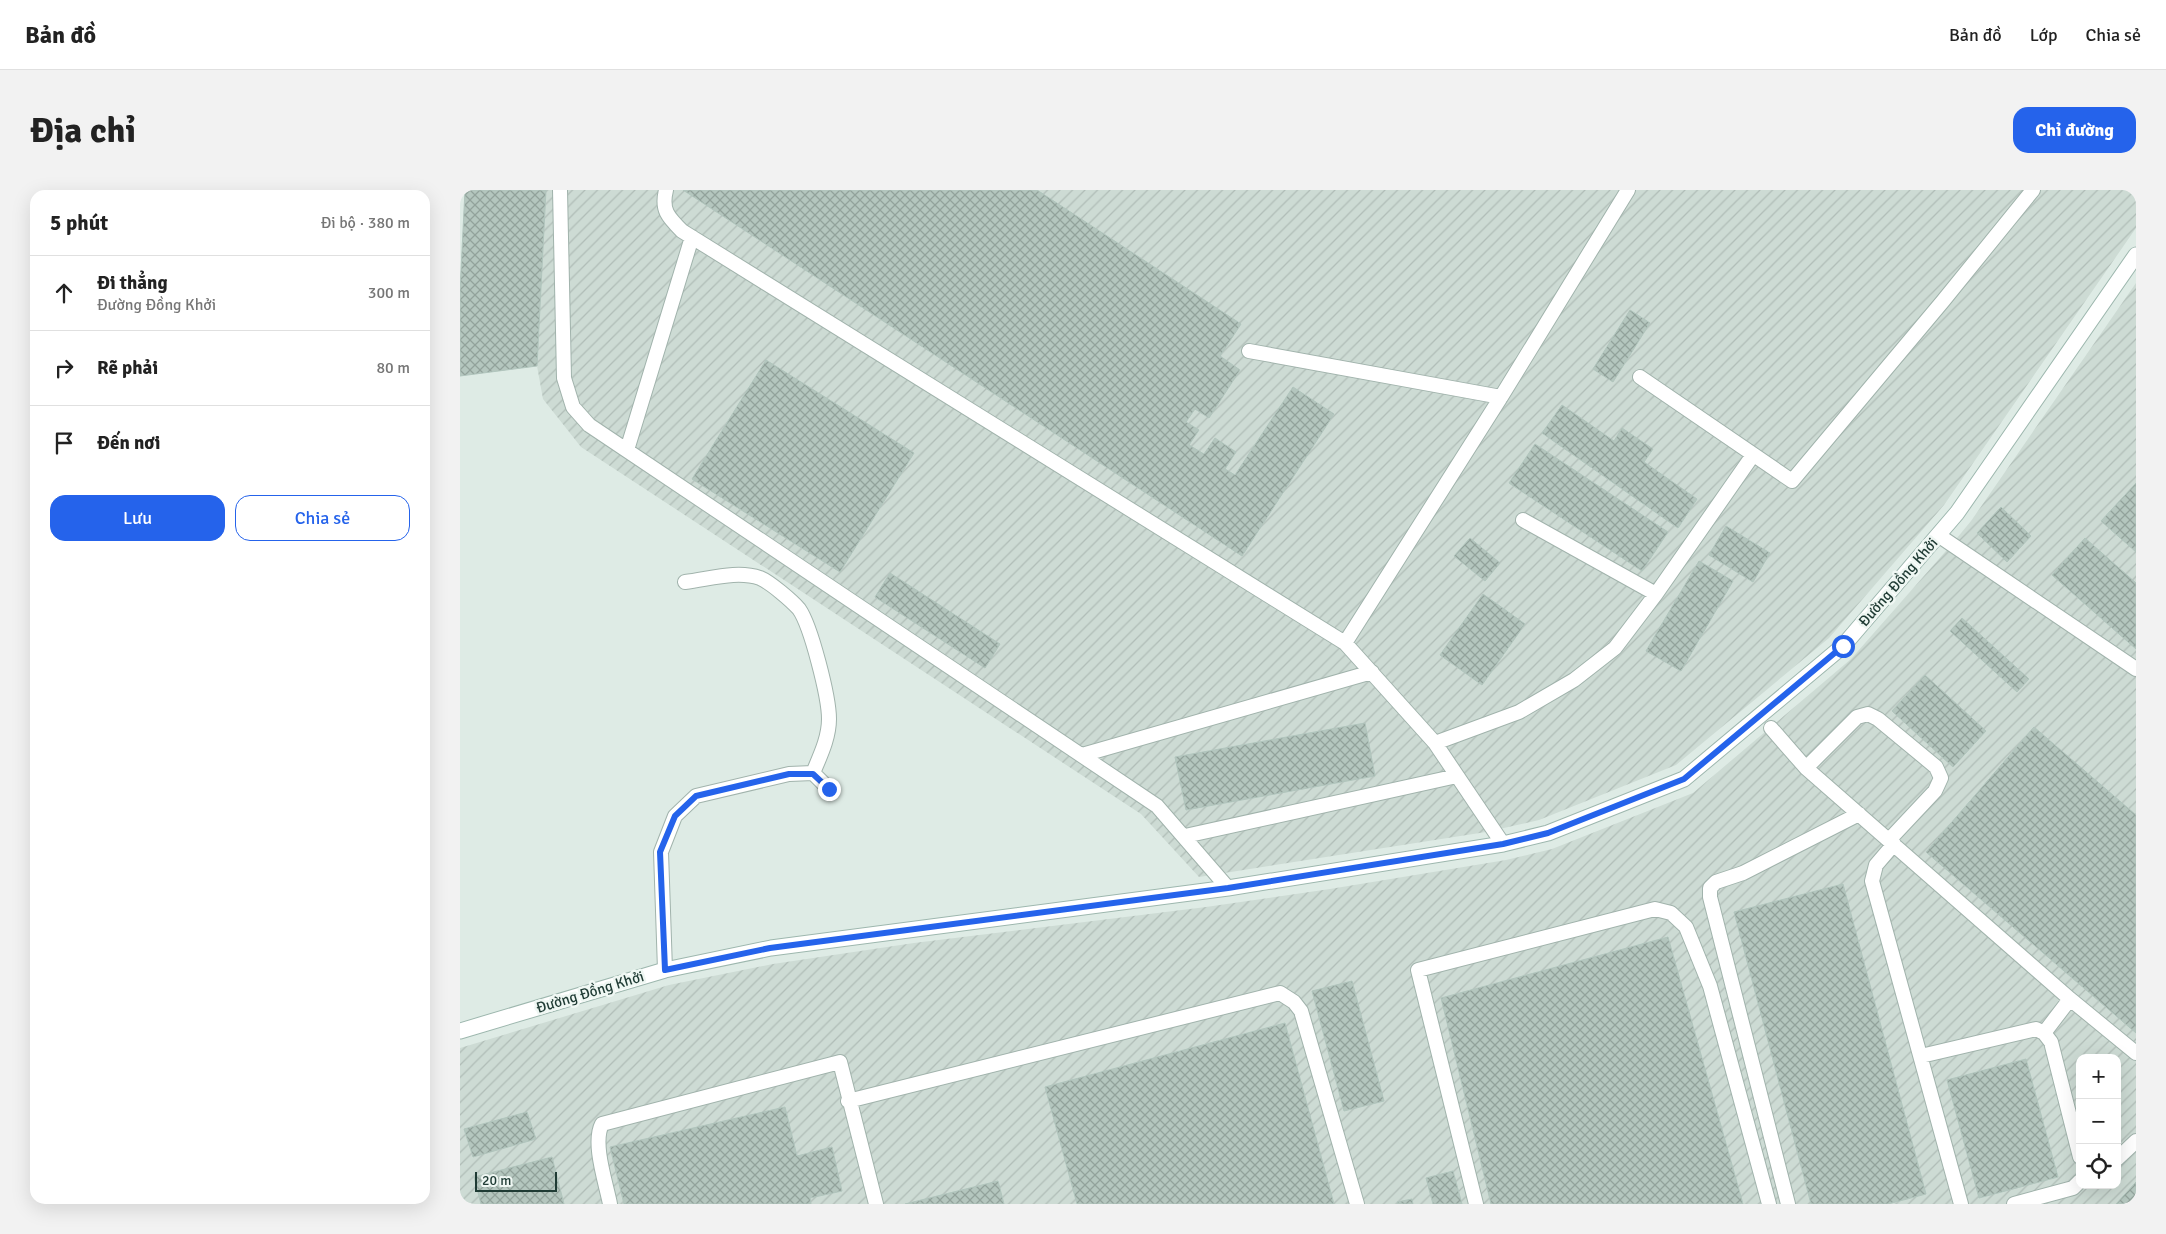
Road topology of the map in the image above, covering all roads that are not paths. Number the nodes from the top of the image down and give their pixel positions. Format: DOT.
graph roads {
  1 [pos="560,190"];
  2 [pos="666,190"];
  3 [pos="1628,190"];
  4 [pos="2033,190"];
  5 [pos="692,237"];
  6 [pos="2136,255"];
  7 [pos="1249,351"];
  8 [pos="1640,377"];
  9 [pos="1502,397"];
  10 [pos="627,450"];
  11 [pos="1753,455"];
  12 [pos="1523,520"];
  13 [pos="1938,535"];
  14 [pos="686,582"];
  15 [pos="1656,594"];
  16 [pos="1345,643"];
  17 [pos="2136,669"];
  18 [pos="1372,672"];
  19 [pos="1771,728"];
  20 [pos="1435,743"];
  21 [pos="1082,756"];
  22 [pos="1806,768"];
  23 [pos="813,774"];
  24 [pos="1457,776"];
  25 [pos="829,789"];
  26 [pos="1859,814"];
  27 [pos="1185,836"];
  28 [pos="1892,842"];
  29 [pos="1503,844"];
  30 [pos="1228,888"];
  31 [pos="665,970"];
  32 [pos="2070,999"];
  33 [pos="460,1031"];
  34 [pos="2044,1033"];
  35 [pos="2136,1053"];
  36 [pos="1921,1056"];
  37 [pos="848,1100"];
  38 [pos="2136,1141"];
  39 [pos="2077,1144"];
  40 [pos="2121,1155"];
  41 [pos="2076,1185"];
  42 [pos="610,1204"];
  43 [pos="876,1204"];
  44 [pos="1357,1204"];
  45 [pos="1476,1204"];
  46 [pos="1769,1204"];
  47 [pos="1788,1204"];
  48 [pos="1961,1204"];
  49 [pos="2014,1204"];
  1 -- 10 [label="lane"];
  2 -- 5 [label="lane"];
  3 -- 9 [label="lane"];
  4 -- 11 [label="lane"];
  5 -- 10 [label="lane"];
  5 -- 16 [label="lane"];
  6 -- 13 [label="main road, Đường Đồng Khởi"];
  7 -- 9 [label="lane"];
  8 -- 11 [label="lane"];
  9 -- 16 [label="lane"];
  10 -- 21 [label="lane"];
  11 -- 15 [label="lane"];
  12 -- 15 [label="lane"];
  13 -- 17 [label="lane"];
  13 -- 29 [label="main road, Đường Đồng Khởi"];
  14 -- 23 [label="lane"];
  15 -- 20 [label="lane"];
  16 -- 18 [label="lane"];
  18 -- 20 [label="lane"];
  18 -- 21 [label="lane"];
  19 -- 22 [label="lane"];
  20 -- 24 [label="lane"];
  21 -- 27 [label="lane"];
  22 -- 26 [label="lane"];
  22 -- 28 [label="lane"];
  23 -- 25 [label="lane"];
  23 -- 31 [label="lane"];
  24 -- 27 [label="lane"];
  24 -- 29 [label="lane"];
  26 -- 28 [label="lane"];
  26 -- 47 [label="lane"];
  27 -- 30 [label="lane"];
  28 -- 32 [label="lane"];
  28 -- 36 [label="lane"];
  29 -- 30 [label="main road, Đường Đồng Khởi"];
  30 -- 31 [label="main road, Đường Đồng Khởi"];
  31 -- 33 [label="main road, Đường Đồng Khởi"];
  32 -- 34 [label="lane"];
  32 -- 35 [label="lane"];
  34 -- 36 [label="lane"];
  34 -- 39 [label="lane"];
  36 -- 48 [label="lane"];
  37 -- 42 [label="lane"];
  37 -- 43 [label="lane"];
  37 -- 44 [label="lane"];
  38 -- 40 [label="lane"];
  41 -- 49 [label="lane"];
  45 -- 46 [label="lane"];
}
